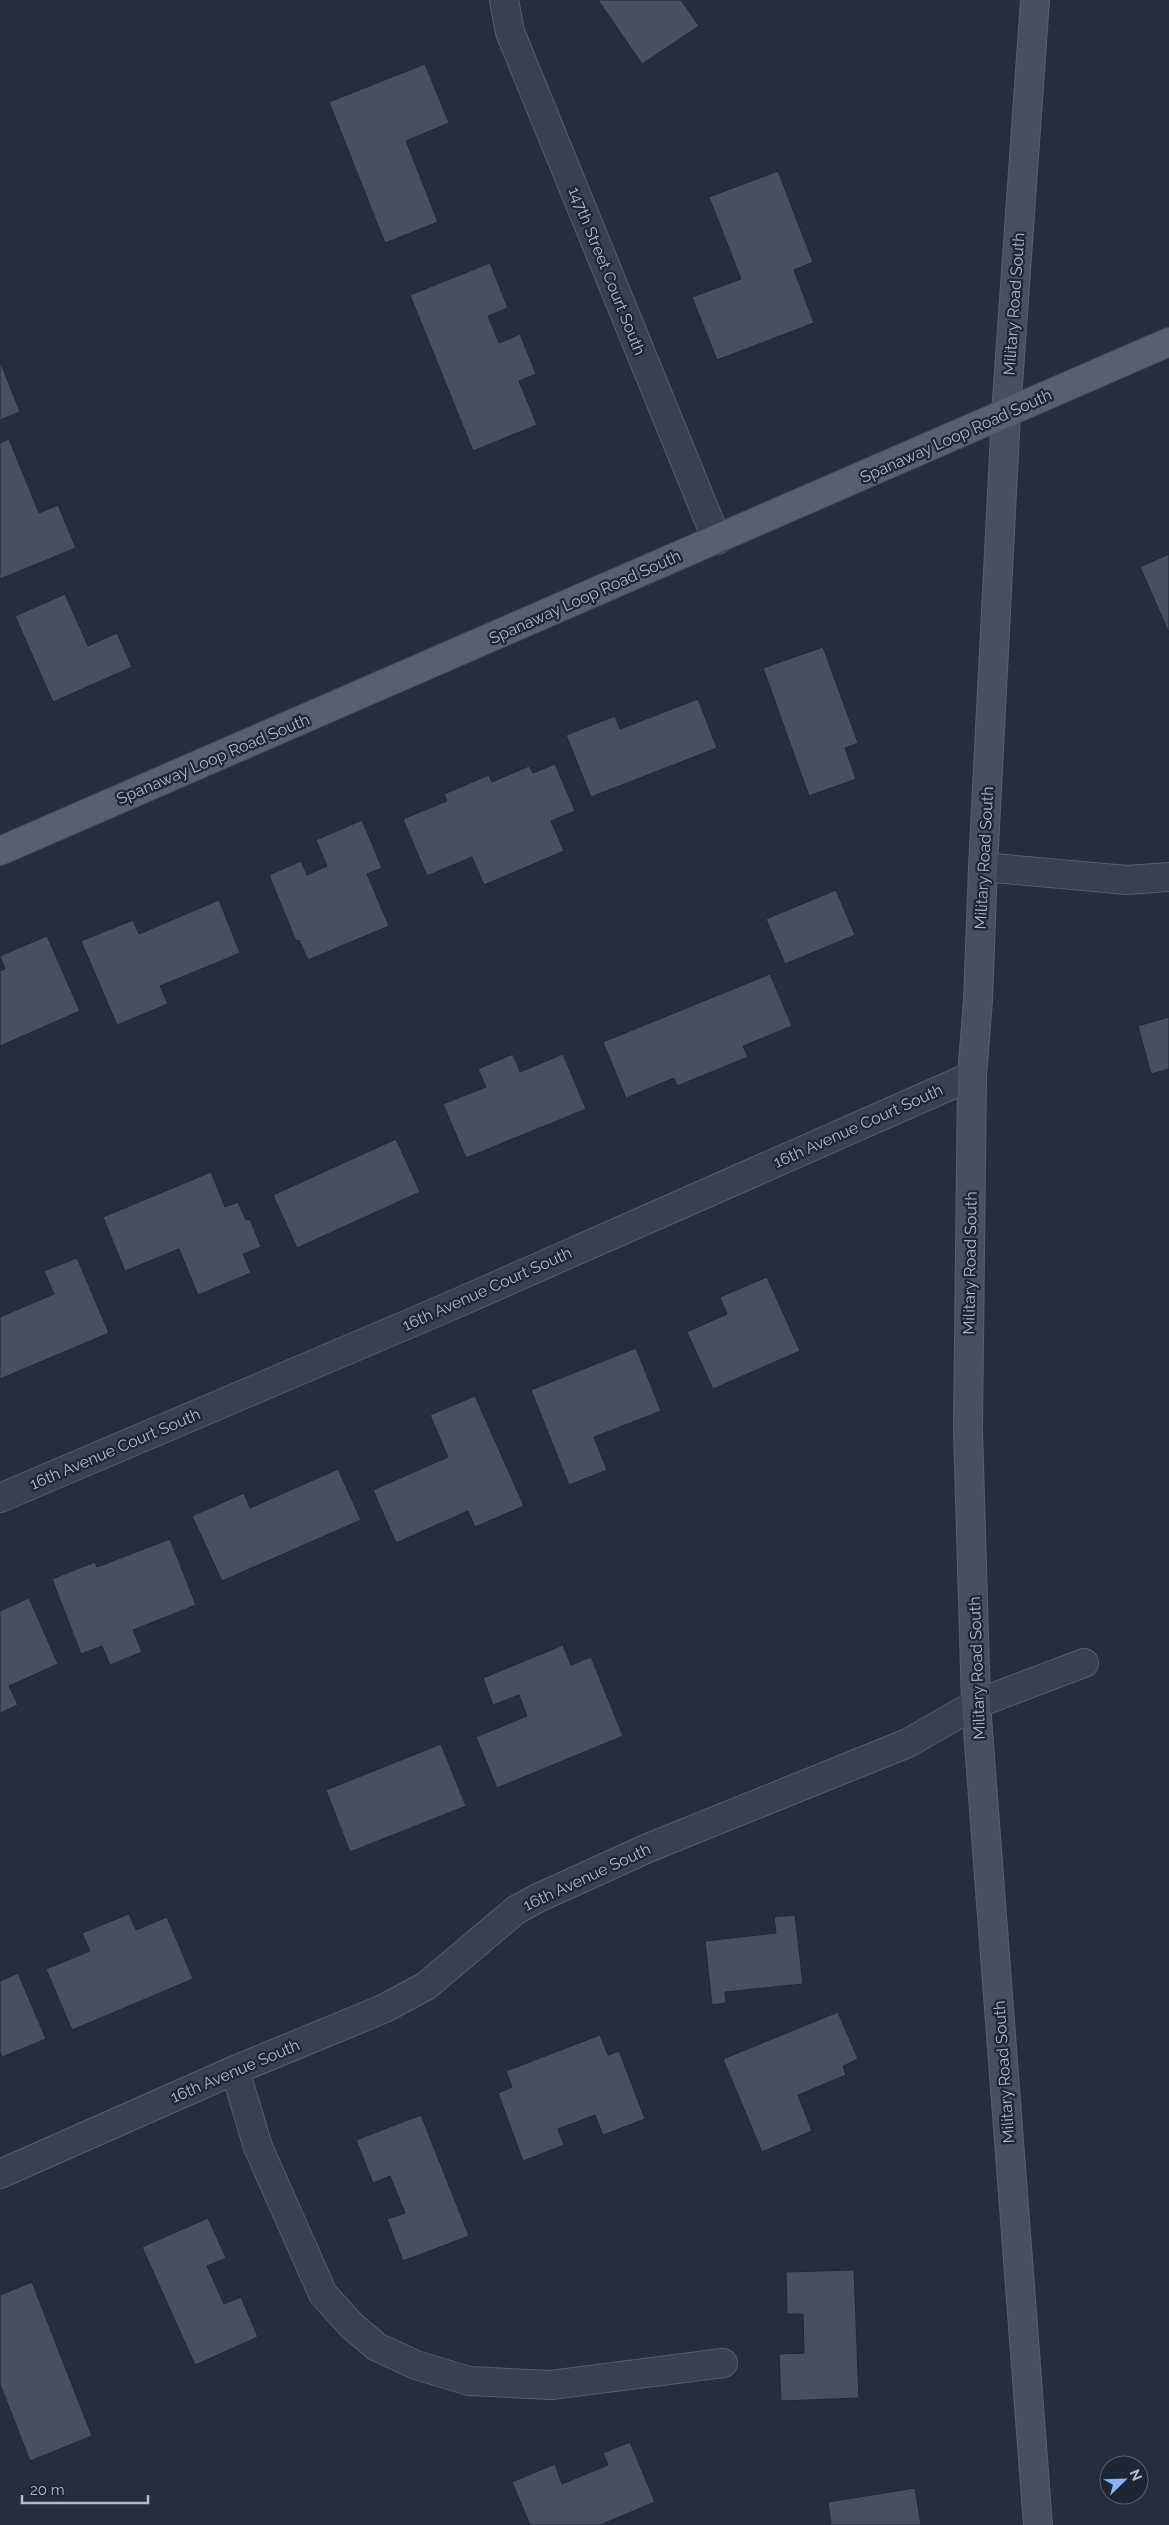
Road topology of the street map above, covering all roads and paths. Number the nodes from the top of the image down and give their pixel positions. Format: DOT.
graph roads {
  1 [pos="504,0"];
  2 [pos="1035,0"];
  3 [pos="1169,342"];
  4 [pos="1006,414"];
  5 [pos="717,540"];
  6 [pos="0,851"];
  7 [pos="983,867"];
  8 [pos="1169,877"];
  9 [pos="972,1076"];
  10 [pos="0,1498"];
  11 [pos="1084,1663"];
  12 [pos="976,1704"];
  13 [pos="235,2070"];
  14 [pos="0,2174"];
  15 [pos="723,2363"];
  16 [pos="1038,2525"];
  1 -- 5 [label="street, 147th Street Court South"];
  2 -- 4 [label="main road, Military Road South"];
  3 -- 4 [label="main road, Spanaway Loop Road South"];
  4 -- 5 [label="main road, Spanaway Loop Road South"];
  4 -- 7 [label="main road, Military Road South"];
  5 -- 6 [label="main road, Spanaway Loop Road South"];
  7 -- 8 [label="street"];
  7 -- 9 [label="main road, Military Road South"];
  9 -- 10 [label="street, 16th Avenue Court South"];
  9 -- 12 [label="main road, Military Road South"];
  11 -- 12 [label="street, 16th Avenue South"];
  12 -- 13 [label="street, 16th Avenue South"];
  12 -- 16 [label="main road, Military Road South"];
  13 -- 14 [label="street, 16th Avenue South"];
  13 -- 15 [label="street"];
}
